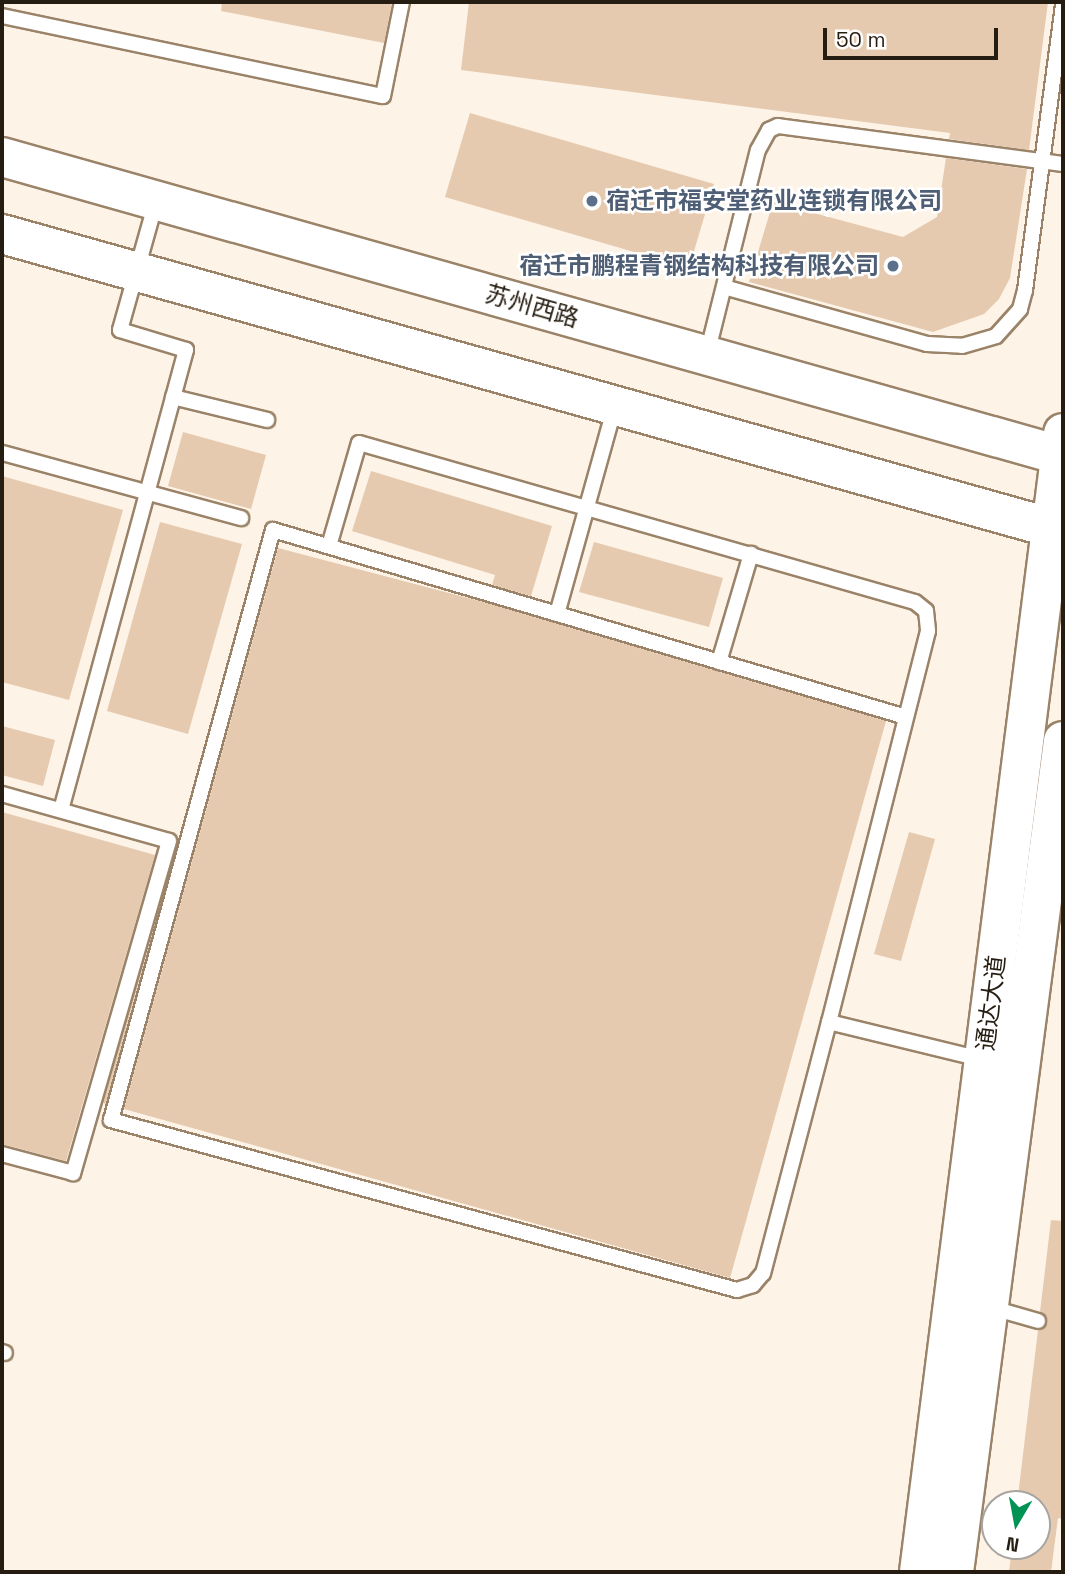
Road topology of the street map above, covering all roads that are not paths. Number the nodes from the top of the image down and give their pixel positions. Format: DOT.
graph roads {
  1 [pos="402,2"];
  2 [pos="1063,4"];
  3 [pos="2,16"];
  4 [pos="2,157"];
  5 [pos="1045,161"];
  6 [pos="1063,164"];
  7 [pos="157,200"];
  8 [pos="2,234"];
  9 [pos="136,272"];
  10 [pos="724,287"];
  11 [pos="707,355"];
  12 [pos="173,397"];
  13 [pos="615,406"];
  14 [pos="267,421"];
  15 [pos="1062,448"];
  16 [pos="3,453"];
  17 [pos="148,493"];
  18 [pos="587,507"];
  19 [pos="241,518"];
  20 [pos="1057,529"];
  21 [pos="329,546"];
  22 [pos="751,554"];
  23 [pos="557,614"];
  24 [pos="719,662"];
  25 [pos="906,717"];
  26 [pos="1063,741"];
  27 [pos="2,794"];
  28 [pos="61,810"];
  29 [pos="829,1022"];
  30 [pos="1002,1064"];
  31 [pos="2,1153"];
  32 [pos="971,1303"];
  33 [pos="1038,1321"];
  34 [pos="919,1572"];
  35 [pos="954,1572"];
  1 -- 3 [label="lane"];
  2 -- 5 [label="lane"];
  4 -- 7 [label="main road, 苏州西路"];
  5 -- 6 [label="lane"];
  5 -- 10 [label="lane"];
  5 -- 10 [label="lane"];
  7 -- 9 [label="lane"];
  7 -- 11 [label="main road, 苏州西路"];
  8 -- 9 [label="main road"];
  9 -- 12 [label="lane"];
  9 -- 13 [label="main road"];
  10 -- 11 [label="lane"];
  11 -- 15 [label="main road, 苏州西路"];
  12 -- 14 [label="lane"];
  12 -- 17 [label="lane"];
  13 -- 18 [label="lane"];
  13 -- 20 [label="main road"];
  15 -- 20 [label="main road, 通达大道"];
  16 -- 17 [label="lane"];
  17 -- 19 [label="lane"];
  17 -- 28 [label="lane"];
  18 -- 21 [label="lane"];
  18 -- 22 [label="lane"];
  18 -- 23 [label="lane"];
  20 -- 30 [label="main road, 通达大道"];
  21 -- 23 [label="lane"];
  21 -- 29 [label="lane"];
  22 -- 24 [label="lane"];
  22 -- 25 [label="lane"];
  23 -- 24 [label="lane"];
  24 -- 25 [label="lane"];
  25 -- 29 [label="lane"];
  26 -- 30 [label="main road, 通达大道"];
  27 -- 28 [label="lane"];
  28 -- 31 [label="lane"];
  29 -- 30 [label="lane"];
  30 -- 32 [label="main road, 通达大道"];
  32 -- 33 [label="lane"];
  32 -- 34 [label="main road, 通达大道"];
  32 -- 35 [label="main road, 通达大道"];
}
